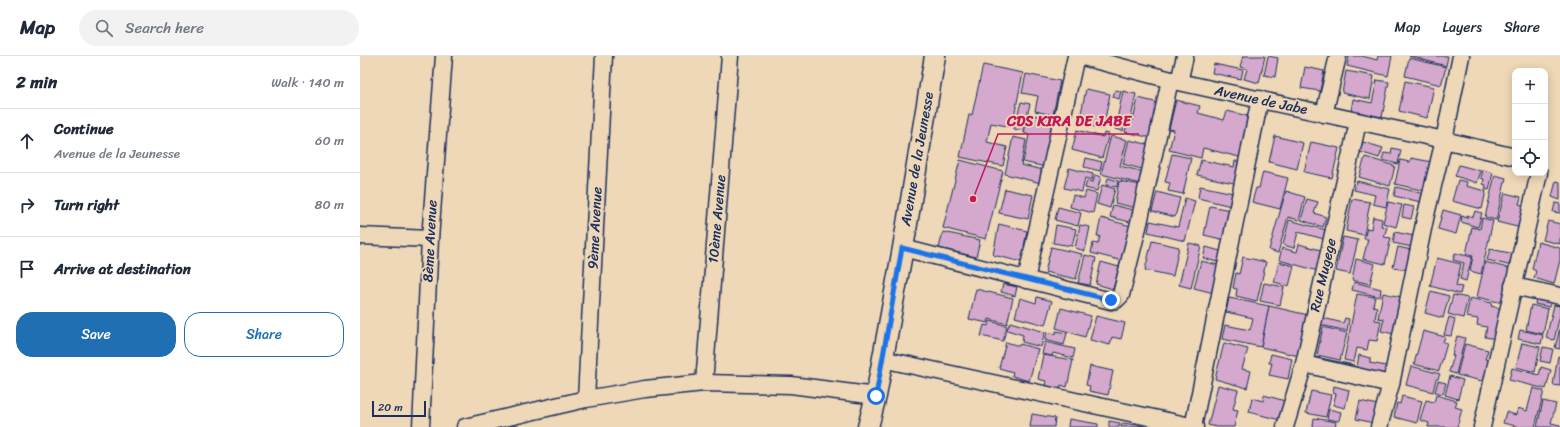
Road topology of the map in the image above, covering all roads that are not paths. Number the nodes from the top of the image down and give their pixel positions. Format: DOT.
graph roads {
  1 [pos="444,56"];
  2 [pos="604,56"];
  3 [pos="730,56"];
  4 [pos="935,56"];
  5 [pos="1076,56"];
  6 [pos="1079,56"];
  7 [pos="1185,56"];
  8 [pos="1338,56"];
  9 [pos="1461,56"];
  10 [pos="1175,81"];
  11 [pos="1260,99"];
  12 [pos="1324,114"];
  13 [pos="1358,122"];
  14 [pos="1444,140"];
  15 [pos="1512,156"];
  16 [pos="1538,176"];
  17 [pos="360,236"];
  18 [pos="430,239"];
  19 [pos="902,248"];
  20 [pos="1026,280"];
  21 [pos="1513,286"];
  22 [pos="1560,296"];
  23 [pos="882,359"];
  24 [pos="1304,364"];
  25 [pos="704,383"];
  26 [pos="1390,384"];
  27 [pos="876,396"];
  28 [pos="586,399"];
  29 [pos="421,427"];
  30 [pos="465,427"];
  31 [pos="868,427"];
  32 [pos="1194,427"];
  33 [pos="1285,427"];
  34 [pos="1379,427"];
  35 [pos="1482,427"];
  1 -- 18 [label="street, 8ème Avenue"];
  2 -- 28 [label="street, 9ème Avenue"];
  3 -- 25 [label="street, 10ème Avenue"];
  4 -- 19 [label="street, Avenue de la Jeunesse"];
  5 -- 20 [label="street"];
  6 -- 10 [label="street, Avenue de Jabe"];
  7 -- 10 [label="street"];
  8 -- 12 [label="street"];
  9 -- 14 [label="street"];
  10 -- 11 [label="street, Avenue de Jabe"];
  10 -- 20 [label="street"];
  11 -- 12 [label="street, Avenue de Jabe"];
  11 -- 32 [label="street"];
  12 -- 13 [label="street, Avenue de Jabe"];
  13 -- 14 [label="street, Avenue de Jabe"];
  13 -- 24 [label="street, Rue Mugege"];
  14 -- 15 [label="street, Avenue de Jabe"];
  14 -- 26 [label="street"];
  16 -- 21 [label="street"];
  17 -- 18 [label="street"];
  18 -- 29 [label="street, 8ème Avenue"];
  19 -- 20 [label="street"];
  19 -- 23 [label="street, Avenue de la Jeunesse"];
  21 -- 22 [label="street"];
  21 -- 35 [label="street"];
  23 -- 27 [label="street, Avenue de la Jeunesse"];
  23 -- 32 [label="street"];
  24 -- 26 [label="street"];
  24 -- 33 [label="street, Rue Mugege"];
  25 -- 27 [label="street"];
  25 -- 28 [label="street"];
  26 -- 34 [label="street"];
  27 -- 31 [label="street, Avenue de la Jeunesse"];
  28 -- 30 [label="street"];
}
